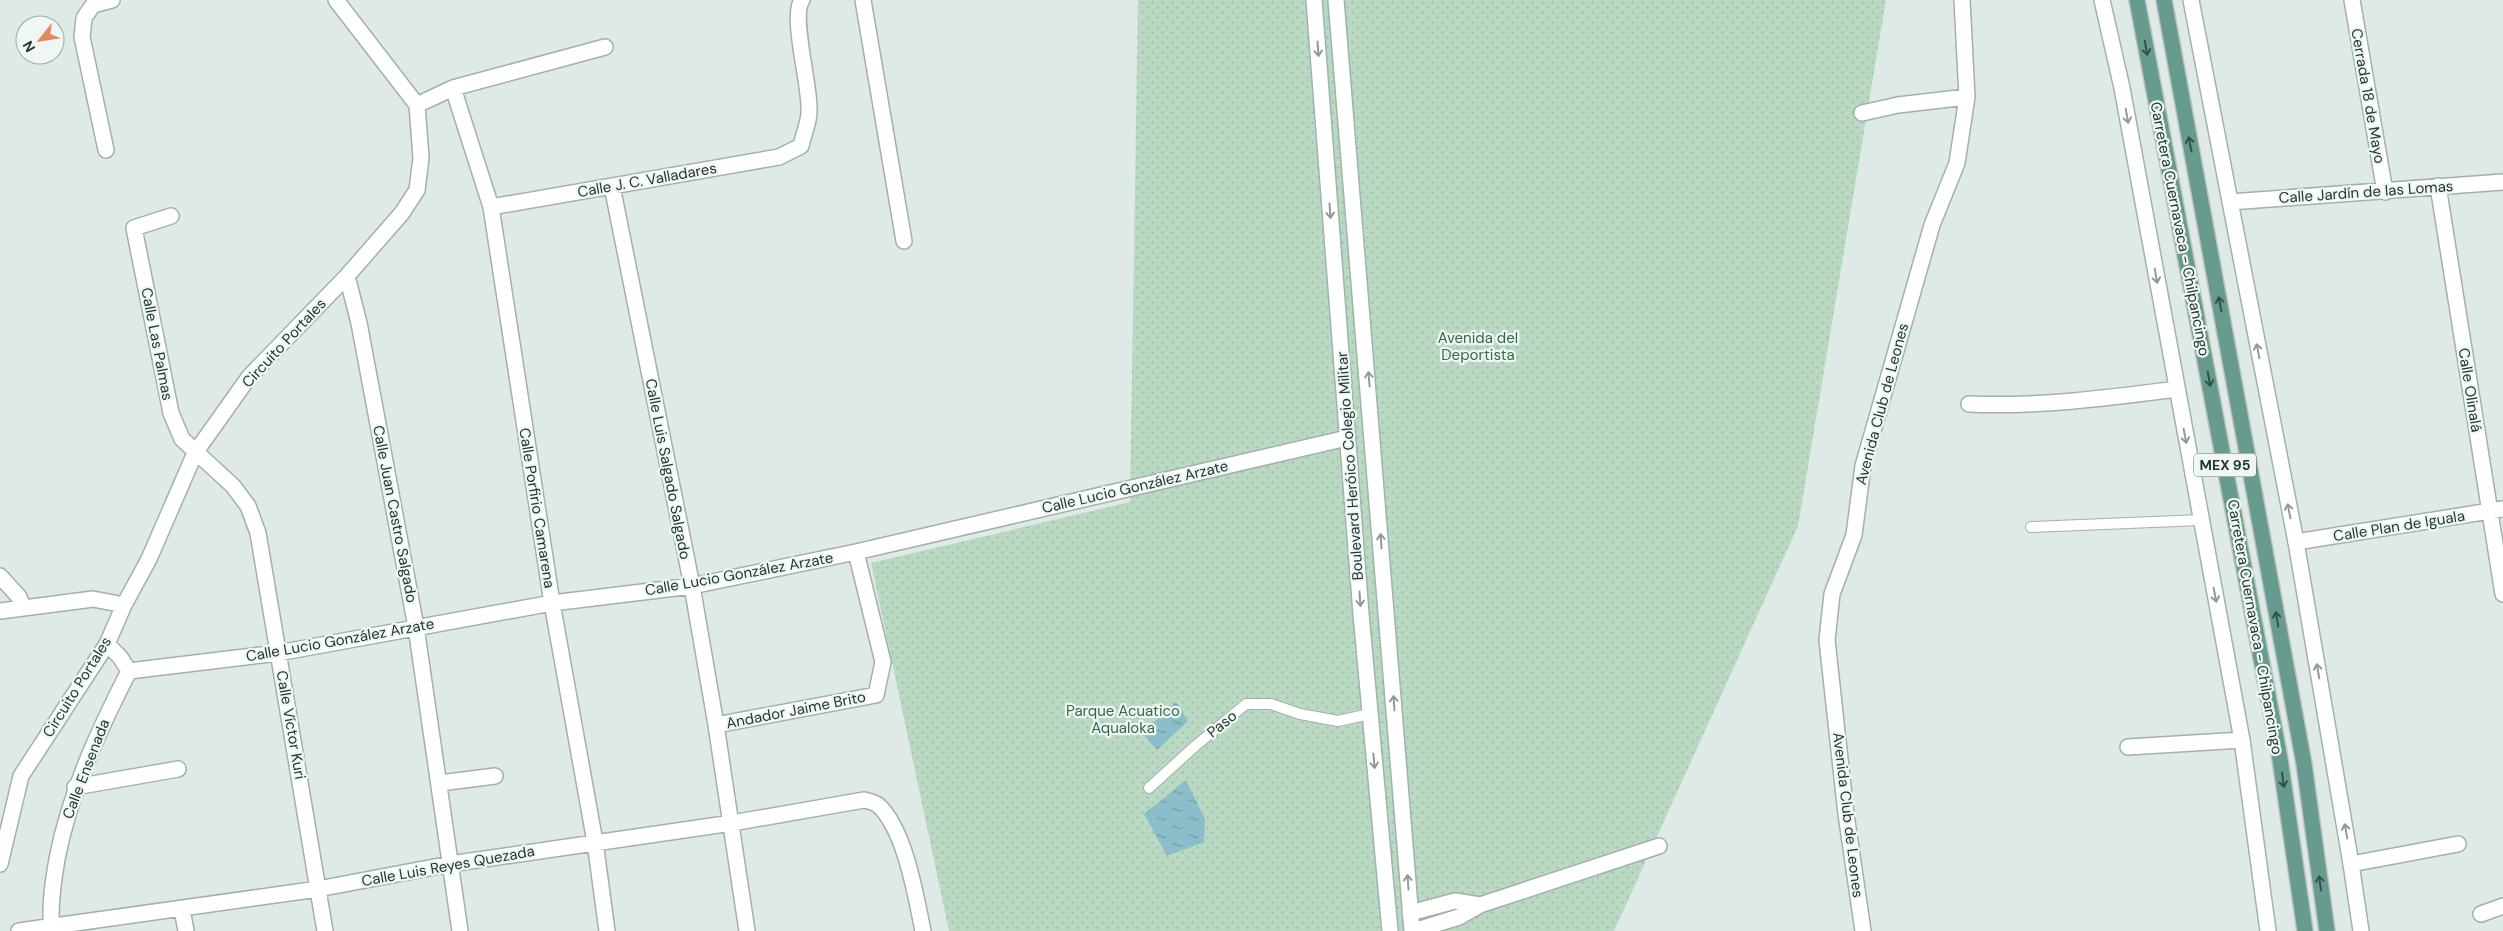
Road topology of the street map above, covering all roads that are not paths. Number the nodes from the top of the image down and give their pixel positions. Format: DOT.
graph roads {
  1 [pos="112,0"];
  2 [pos="336,0"];
  3 [pos="802,0"];
  4 [pos="863,0"];
  5 [pos="1314,0"];
  6 [pos="1336,0"];
  7 [pos="1962,0"];
  8 [pos="2102,0"];
  9 [pos="2137,0"];
  10 [pos="2164,0"];
  11 [pos="2191,0"];
  12 [pos="2352,0"];
  13 [pos="604,47"];
  14 [pos="453,88"];
  15 [pos="1967,97"];
  16 [pos="417,105"];
  17 [pos="1862,114"];
  18 [pos="106,150"];
  19 [pos="2503,182"];
  20 [pos="612,186"];
  21 [pos="2438,186"];
  22 [pos="2385,192"];
  23 [pos="2230,202"];
  24 [pos="491,207"];
  25 [pos="171,216"];
  26 [pos="904,241"];
  27 [pos="348,276"];
  28 [pos="2177,389"];
  29 [pos="1969,404"];
  30 [pos="1348,438"];
  31 [pos="195,453"];
  32 [pos="2496,510"];
  33 [pos="2201,520"];
  34 [pos="2030,527"];
  35 [pos="2296,542"];
  36 [pos="856,552"];
  37 [pos="0,576"];
  38 [pos="692,586"];
  39 [pos="2503,594"];
  40 [pos="552,603"];
  41 [pos="124,604"];
  42 [pos="23,607"];
  43 [pos="0,610"];
  44 [pos="416,627"];
  45 [pos="107,644"];
  46 [pos="278,653"];
  47 [pos="129,671"];
  48 [pos="1370,714"];
  49 [pos="716,725"];
  50 [pos="2242,740"];
  51 [pos="2128,747"];
  52 [pos="178,769"];
  53 [pos="495,776"];
  54 [pos="440,783"];
  55 [pos="76,787"];
  56 [pos="1149,788"];
  57 [pos="732,823"];
  58 [pos="595,842"];
  59 [pos="2458,844"];
  60 [pos="1660,846"];
  61 [pos="0,864"];
  62 [pos="450,864"];
  63 [pos="2351,864"];
  64 [pos="318,889"];
  65 [pos="1480,905"];
  66 [pos="2503,906"];
  67 [pos="182,909"];
  68 [pos="1410,913"];
  69 [pos="2481,914"];
  70 [pos="52,928"];
  71 [pos="19,931"];
  72 [pos="186,931"];
  73 [pos="325,931"];
  74 [pos="460,931"];
  75 [pos="607,931"];
  76 [pos="747,931"];
  77 [pos="923,931"];
  78 [pos="1390,931"];
  79 [pos="1413,931"];
  80 [pos="1863,931"];
  81 [pos="2268,931"];
  82 [pos="2305,931"];
  83 [pos="2327,931"];
  84 [pos="2361,931"];
  1 -- 18 [label="street"];
  2 -- 16 [label="street"];
  3 -- 20 [label="street, Calle J. C. Valladares"];
  4 -- 26 [label="street"];
  5 -- 30 [label="street, Boulevard Heróico Colegio Militar, one-way"];
  68 -- 6 [label="street, Boulevard Heróico Colegio Militar, one-way"];
  7 -- 15 [label="street, Avenida Club de Leones"];
  8 -- 28 [label="street, one-way"];
  9 -- 82 [label="main road, Carretera Cuernavaca - Chilpancingo / MEX 95, one-way"];
  83 -- 10 [label="main road, Carretera Cuernavaca - Chilpancingo / MEX 95, one-way"];
  11 -- 23 [label="street"];
  12 -- 22 [label="street, Cerrada 18 de Mayo"];
  13 -- 14 [label="street"];
  14 -- 16 [label="street"];
  14 -- 24 [label="street, Calle Porfirio Camarena"];
  15 -- 17 [label="street"];
  15 -- 80 [label="street, Avenida Club de Leones"];
  16 -- 27 [label="street, Circuito Portales"];
  19 -- 21 [label="street, Calle Jardín de las Lomas"];
  20 -- 24 [label="street, Calle J. C. Valladares"];
  20 -- 38 [label="street, Calle Luis Salgado Salgado"];
  21 -- 22 [label="street, Calle Jardín de las Lomas"];
  21 -- 32 [label="street, Calle Olinalá"];
  22 -- 23 [label="street, Calle Jardín de las Lomas"];
  35 -- 23 [label="street, one-way"];
  24 -- 40 [label="street, Calle Porfirio Camarena"];
  25 -- 31 [label="street, Calle Las Palmas"];
  27 -- 31 [label="street, Circuito Portales"];
  27 -- 44 [label="street, Calle Juan Castro Salgado"];
  28 -- 29 [label="street"];
  28 -- 33 [label="street, one-way"];
  30 -- 36 [label="street, Calle Lucio González Arzate"];
  30 -- 48 [label="street, Boulevard Heróico Colegio Militar, one-way"];
  31 -- 41 [label="street, Circuito Portales"];
  31 -- 46 [label="street, Calle Víctor Kuri"];
  32 -- 35 [label="street, Calle Plan de Iguala"];
  32 -- 39 [label="street, Calle Olinalá"];
  33 -- 34 [label="lane"];
  33 -- 50 [label="street, one-way"];
  63 -- 35 [label="street, one-way"];
  36 -- 38 [label="street, Calle Lucio González Arzate"];
  36 -- 49 [label="street, Andador Jaime Brito"];
  37 -- 42 [label="street"];
  38 -- 40 [label="street, Calle Lucio González Arzate"];
  38 -- 49 [label="street, Calle Luis Salgado Salgado"];
  40 -- 44 [label="street, Calle Lucio González Arzate"];
  40 -- 58 [label="street, Calle Porfirio Camarena"];
  41 -- 42 [label="street"];
  41 -- 45 [label="street, Circuito Portales"];
  42 -- 43 [label="street"];
  44 -- 46 [label="street, Calle Lucio González Arzate"];
  44 -- 54 [label="street, Calle Juan Castro Salgado"];
  45 -- 47 [label="street"];
  45 -- 61 [label="street, Circuito Portales"];
  46 -- 47 [label="street, Calle Lucio González Arzate"];
  46 -- 64 [label="street, Calle Víctor Kuri"];
  47 -- 55 [label="street, Calle Ensenada"];
  48 -- 56 [label="lane, Paso"];
  48 -- 78 [label="street, Boulevard Heróico Colegio Militar, one-way"];
  49 -- 57 [label="street, Calle Luis Salgado Salgado"];
  50 -- 51 [label="street"];
  50 -- 81 [label="street"];
  52 -- 55 [label="street"];
  53 -- 54 [label="street"];
  54 -- 62 [label="street, Calle Juan Castro Salgado"];
  55 -- 70 [label="street, Calle Ensenada"];
  57 -- 58 [label="street, Calle Luis Reyes Quezada"];
  57 -- 76 [label="street, Calle Luis Salgado Salgado"];
  57 -- 77 [label="street, Calle Luis Reyes Quezada"];
  58 -- 62 [label="street, Calle Luis Reyes Quezada"];
  58 -- 75 [label="street, Calle Porfirio Camarena"];
  59 -- 63 [label="street"];
  60 -- 65 [label="street"];
  62 -- 64 [label="street, Calle Luis Reyes Quezada"];
  62 -- 74 [label="street, Calle Juan Castro Salgado"];
  63 -- 84 [label="street"];
  64 -- 67 [label="street, Calle Luis Reyes Quezada"];
  64 -- 73 [label="street, Calle Víctor Kuri"];
  65 -- 68 [label="street"];
  65 -- 79 [label="street"];
  66 -- 69 [label="street"];
  67 -- 70 [label="street, Calle Luis Reyes Quezada"];
  67 -- 72 [label="street"];
  68 -- 79 [label="street, Boulevard Heróico Colegio Militar"];
  70 -- 71 [label="street, Calle Luis Reyes Quezada"];
}
